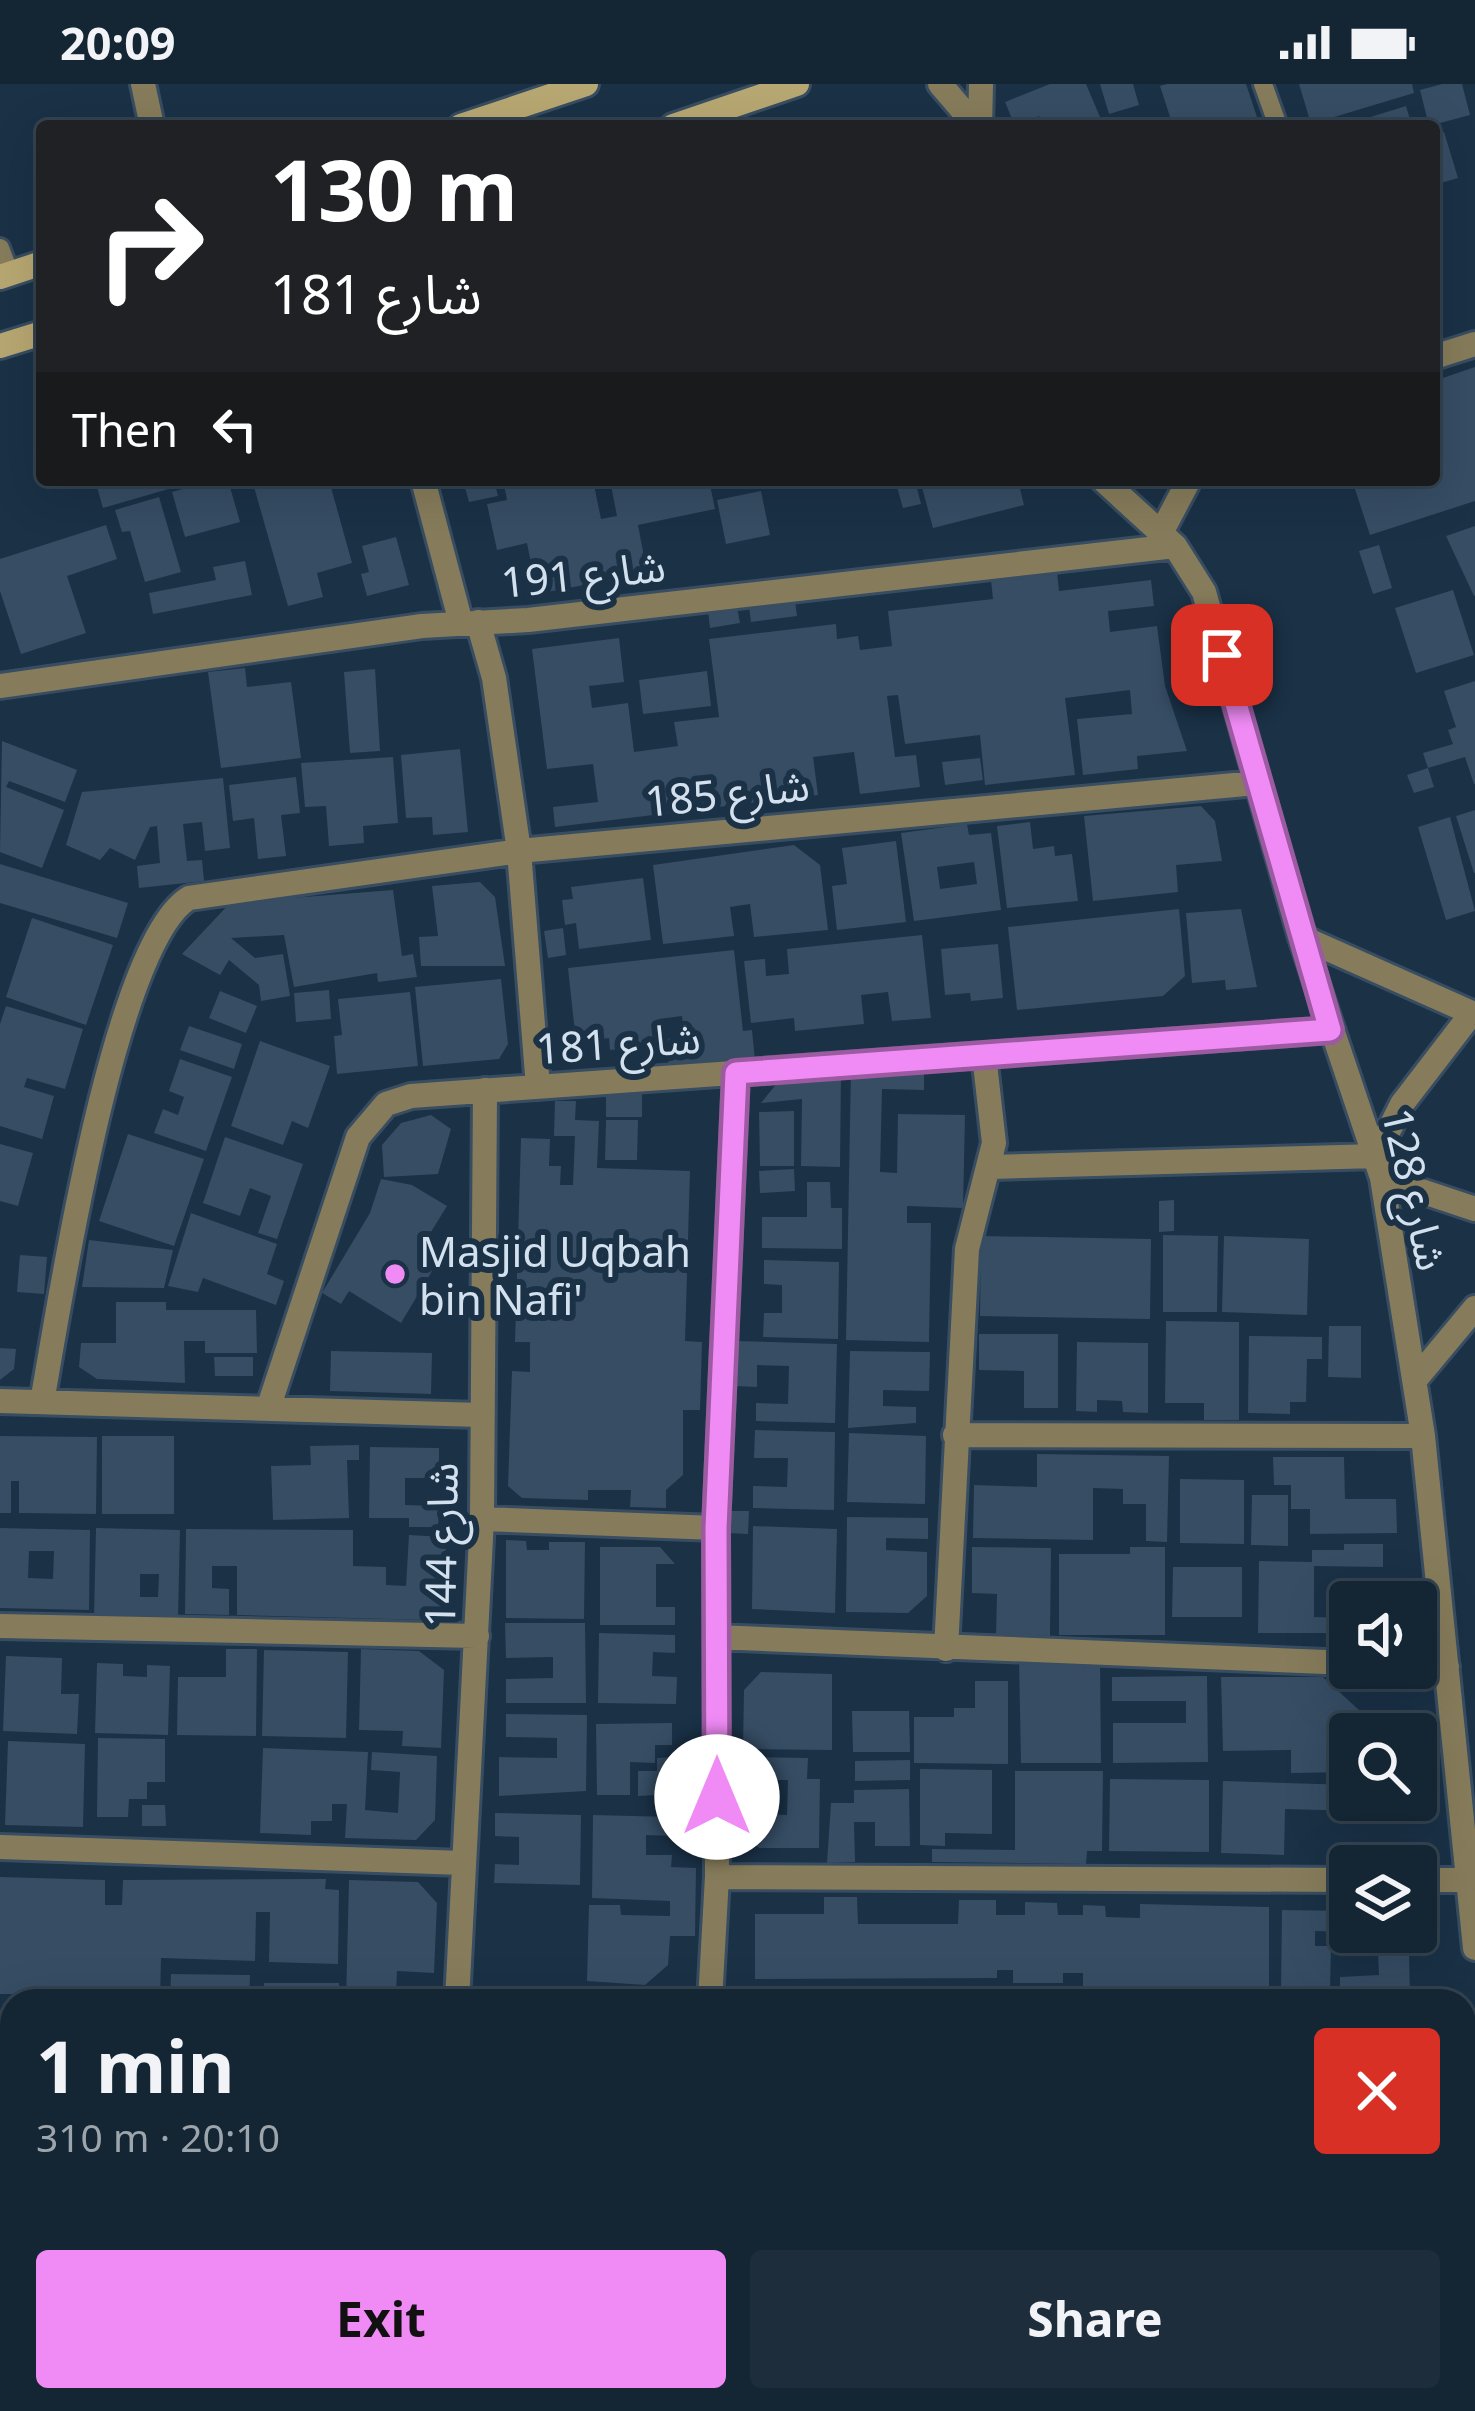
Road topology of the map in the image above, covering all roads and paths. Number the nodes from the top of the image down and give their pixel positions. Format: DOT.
graph roads {
  1 [pos="143,84"];
  2 [pos="586,84"];
  3 [pos="797,84"];
  4 [pos="940,84"];
  5 [pos="981,84"];
  6 [pos="1264,84"];
  7 [pos="155,120"];
  8 [pos="479,120"];
  9 [pos="692,120"];
  10 [pos="973,120"];
  11 [pos="978,120"];
  12 [pos="1276,120"];
  13 [pos="0,248"];
  14 [pos="36,265"];
  15 [pos="5,275"];
  16 [pos="36,335"];
  17 [pos="1475,344"];
  18 [pos="0,346"];
  19 [pos="1440,355"];
  20 [pos="426,486"];
  21 [pos="1110,486"];
  22 [pos="1187,486"];
  23 [pos="1168,540"];
  24 [pos="470,622"];
  25 [pos="0,686"];
  26 [pos="1256,783"];
  27 [pos="519,851"];
  28 [pos="1301,937"];
  29 [pos="1473,1012"];
  30 [pos="1330,1030"];
  31 [pos="984,1055"];
  32 [pos="736,1073"];
  33 [pos="538,1087"];
  34 [pos="485,1090"];
  35 [pos="991,1167"];
  36 [pos="1379,1167"];
  37 [pos="1475,1209"];
  38 [pos="1475,1308"];
  39 [pos="1415,1380"];
  40 [pos="0,1401"];
  41 [pos="42,1402"];
  42 [pos="268,1409"];
  43 [pos="481,1415"];
  44 [pos="955,1436"];
  45 [pos="1423,1436"];
  46 [pos="482,1519"];
  47 [pos="716,1528"];
  48 [pos="0,1626"];
  49 [pos="477,1636"];
  50 [pos="716,1636"];
  51 [pos="946,1648"];
  52 [pos="1329,1663"];
  53 [pos="1437,1667"];
  54 [pos="1447,1667"];
  55 [pos="0,1847"];
  56 [pos="463,1863"];
  57 [pos="1470,1863"];
  58 [pos="1437,1873"];
  59 [pos="717,1877"];
  60 [pos="1329,1880"];
  61 [pos="1475,1948"];
  62 [pos="457,1989"];
  63 [pos="711,1989"];
  1 -- 7 [label="street"];
  2 -- 8 [label="street"];
  3 -- 9 [label="street"];
  4 -- 10 [label="street"];
  5 -- 11 [label="street"];
  6 -- 12 [label="lane"];
  13 -- 15 [label="lane"];
  14 -- 15 [label="street"];
  16 -- 18 [label="street"];
  17 -- 19 [label="street"];
  20 -- 24 [label="street"];
  21 -- 23 [label="street, شارع 128"];
  22 -- 23 [label="street"];
  23 -- 24 [label="street, شارع 191"];
  23 -- 26 [label="street, شارع 128"];
  24 -- 25 [label="street, شارع 191"];
  24 -- 27 [label="street"];
  26 -- 27 [label="street, شارع 185"];
  26 -- 28 [label="street, شارع 128"];
  27 -- 33 [label="street"];
  27 -- 41 [label="street, شارع 185"];
  28 -- 29 [label="street"];
  28 -- 30 [label="street, شارع 128"];
  29 -- 36 [label="street"];
  30 -- 31 [label="street, شارع 181"];
  30 -- 36 [label="street, شارع 128"];
  31 -- 32 [label="street, شارع 181"];
  31 -- 35 [label="street"];
  32 -- 33 [label="street, شارع 181"];
  32 -- 47 [label="street"];
  33 -- 34 [label="street, شارع 181"];
  34 -- 42 [label="street, شارع 181"];
  34 -- 43 [label="street, شارع 144"];
  35 -- 36 [label="street"];
  35 -- 44 [label="street"];
  36 -- 37 [label="street"];
  36 -- 39 [label="street, شارع 128"];
  38 -- 39 [label="street"];
  39 -- 45 [label="street, شارع 128"];
  40 -- 41 [label="street"];
  41 -- 42 [label="street"];
  42 -- 43 [label="street"];
  43 -- 46 [label="street, شارع 144"];
  44 -- 45 [label="street"];
  44 -- 51 [label="street"];
  45 -- 54 [label="street, شارع 128"];
  46 -- 47 [label="street"];
  46 -- 49 [label="street, شارع 144"];
  47 -- 50 [label="street"];
  48 -- 49 [label="street"];
  49 -- 56 [label="street, شارع 144"];
  50 -- 51 [label="street"];
  50 -- 59 [label="street"];
  51 -- 52 [label="street"];
  53 -- 54 [label="street"];
  54 -- 57 [label="street, شارع 128"];
  55 -- 56 [label="street"];
  56 -- 62 [label="street, شارع 144"];
  57 -- 58 [label="street"];
  57 -- 61 [label="street, شارع 128"];
  59 -- 60 [label="street"];
  59 -- 63 [label="street"];
}
